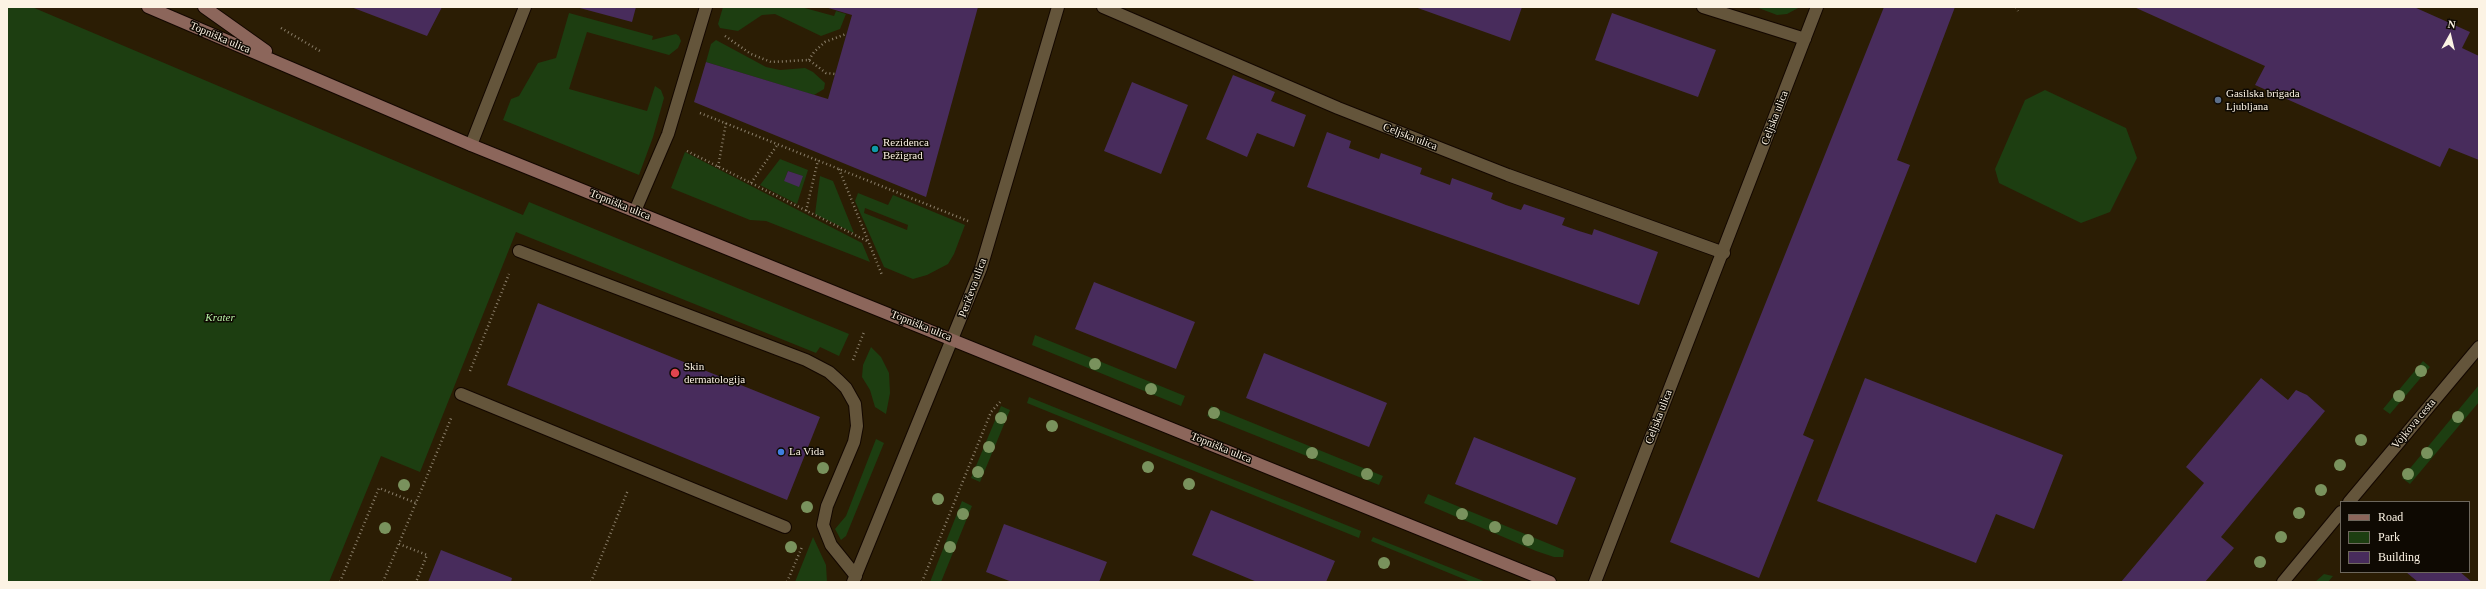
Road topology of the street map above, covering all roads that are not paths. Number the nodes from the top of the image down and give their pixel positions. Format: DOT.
graph roads {
  1 [pos="148,7"];
  2 [pos="204,7"];
  3 [pos="525,7"];
  4 [pos="706,7"];
  5 [pos="1058,7"];
  6 [pos="1103,7"];
  7 [pos="1702,7"];
  8 [pos="1817,7"];
  9 [pos="1805,39"];
  10 [pos="292,68"];
  11 [pos="471,145"];
  12 [pos="635,211"];
  13 [pos="519,251"];
  14 [pos="1724,252"];
  15 [pos="953,339"];
  16 [pos="2479,347"];
  17 [pos="461,394"];
  18 [pos="2350,501"];
  19 [pos="2340,513"];
  20 [pos="785,527"];
  21 [pos="855,579"];
  22 [pos="1550,582"];
  23 [pos="1595,582"];
  24 [pos="2284,582"];
  1 -- 10 [label="main road, Topniška ulica"];
  2 -- 10 [label="main road, Topniška ulica"];
  3 -- 11 [label="street"];
  4 -- 12 [label="street"];
  5 -- 15 [label="street, Peričeva ulica"];
  6 -- 14 [label="street, Celjska ulica"];
  7 -- 9 [label="street"];
  8 -- 9 [label="street, Celjska ulica"];
  9 -- 14 [label="street, Celjska ulica"];
  10 -- 11 [label="main road, Topniška ulica"];
  11 -- 12 [label="main road, Topniška ulica"];
  12 -- 15 [label="main road, Topniška ulica"];
  13 -- 21 [label="street"];
  14 -- 23 [label="street, Celjska ulica"];
  15 -- 21 [label="street, Peričeva ulica"];
  15 -- 22 [label="main road, Topniška ulica"];
  16 -- 18 [label="street, Vojkova cesta"];
  17 -- 20 [label="street"];
  19 -- 24 [label="street"];
}
